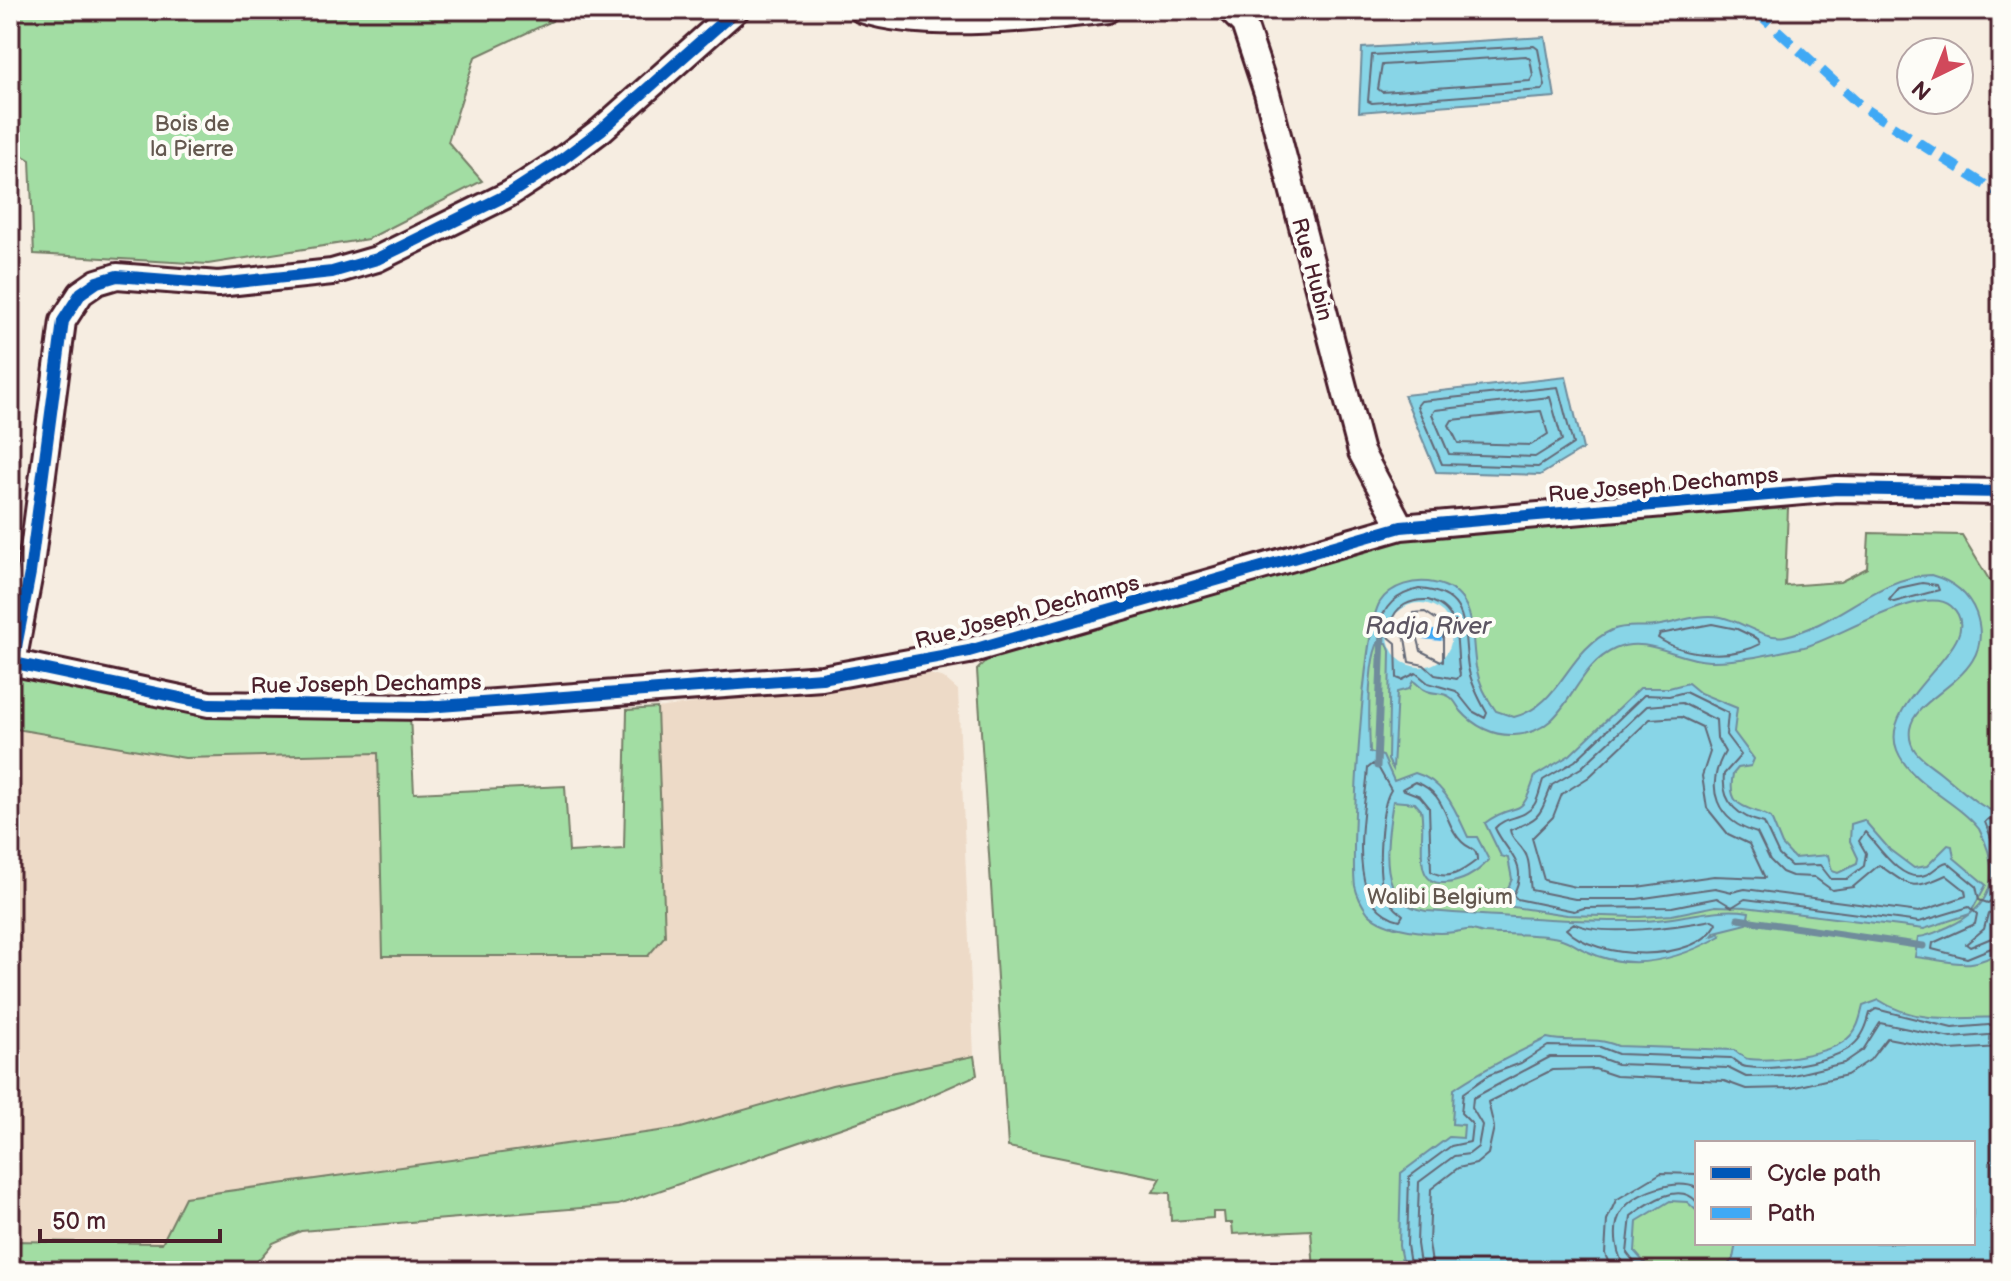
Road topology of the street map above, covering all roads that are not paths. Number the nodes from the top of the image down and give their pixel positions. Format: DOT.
graph roads {
  1 [pos="736,10"];
  2 [pos="862,10"];
  3 [pos="1108,10"];
  4 [pos="1230,10"];
  5 [pos="2001,492"];
  6 [pos="1401,527"];
  7 [pos="11,663"];
  1 -- 7 [label="street"];
  2 -- 3 [label="street"];
  4 -- 6 [label="street, Rue Hubin"];
  5 -- 6 [label="street, Rue Joseph Dechamps"];
  6 -- 7 [label="street, Rue Joseph Dechamps"];
}
